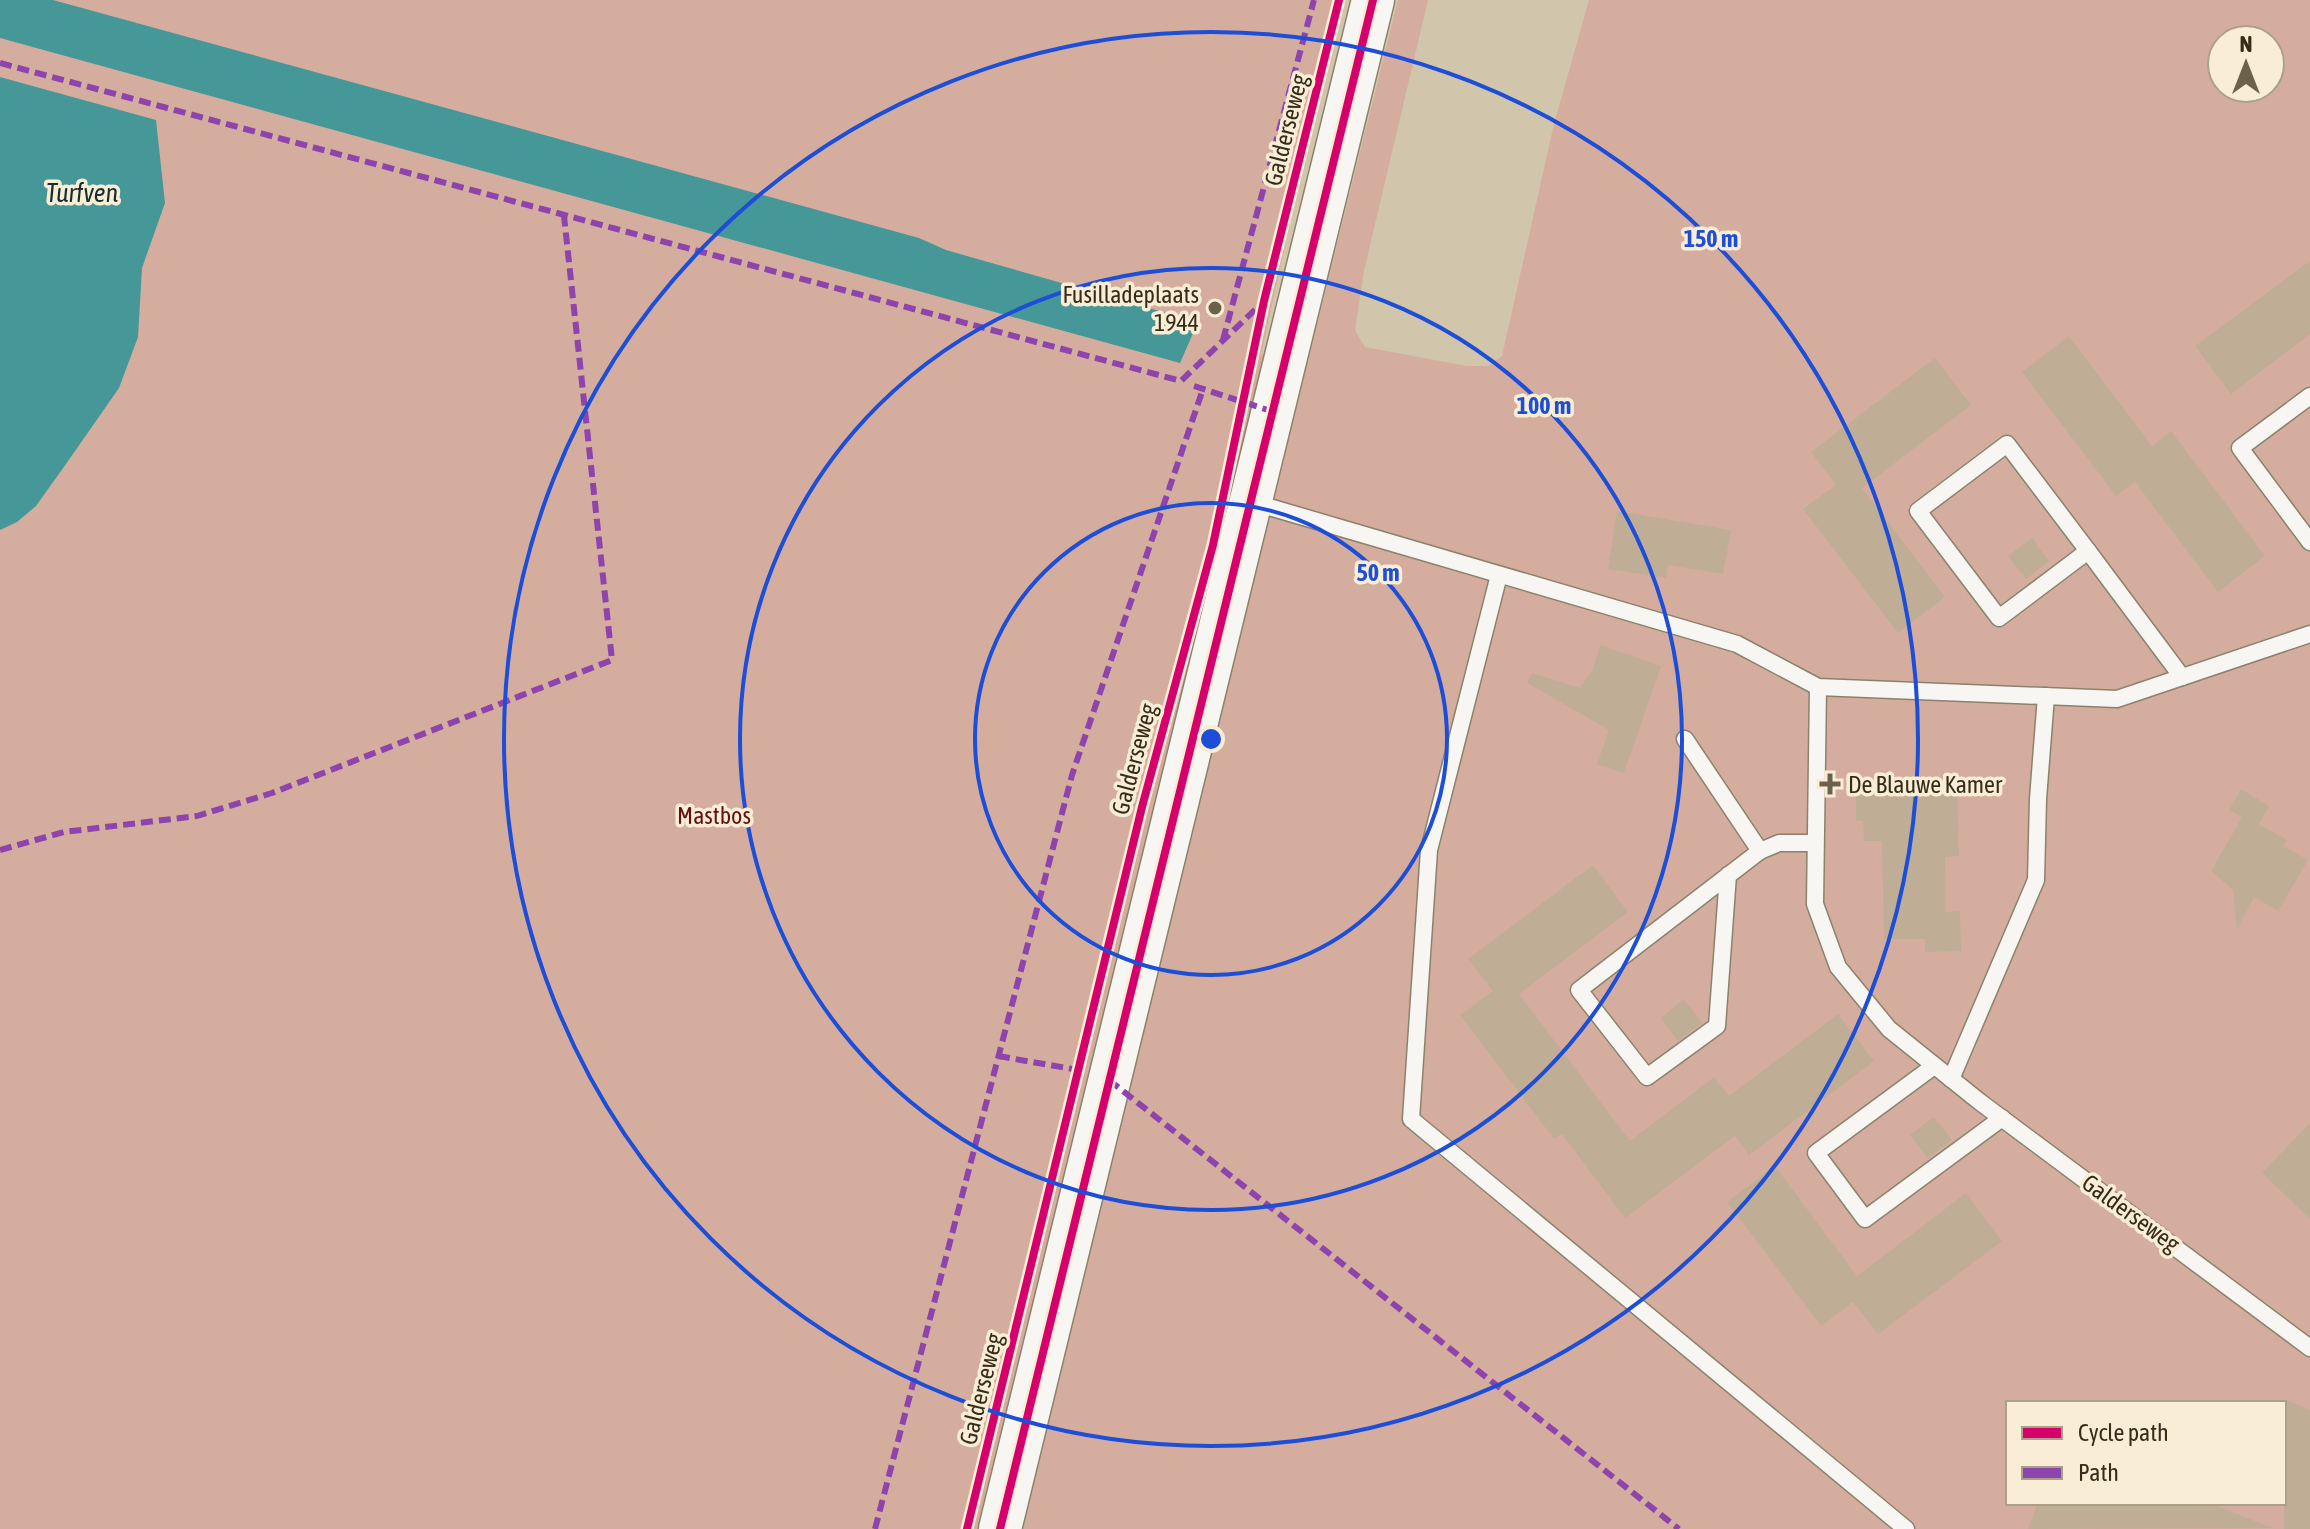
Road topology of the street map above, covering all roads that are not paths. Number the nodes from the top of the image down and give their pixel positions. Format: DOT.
graph roads {
  1 [pos="1373,0"];
  2 [pos="2310,396"];
  3 [pos="1252,502"];
  4 [pos="2310,542"];
  5 [pos="2088,551"];
  6 [pos="1499,575"];
  7 [pos="2310,634"];
  8 [pos="2182,677"];
  9 [pos="1818,687"];
  10 [pos="2046,696"];
  11 [pos="1685,739"];
  12 [pos="1814,843"];
  13 [pos="1760,851"];
  14 [pos="1728,875"];
  15 [pos="1934,1066"];
  16 [pos="1951,1079"];
  17 [pos="2002,1118"];
  18 [pos="2310,1348"];
  19 [pos="1000,1529"];
  20 [pos="1906,1529"];
  1 -- 3 [label="street, Galderseweg"];
  2 -- 4 [label="lane"];
  3 -- 6 [label="lane"];
  3 -- 19 [label="street, Galderseweg"];
  5 -- 5 [label="lane"];
  5 -- 8 [label="lane"];
  6 -- 9 [label="lane"];
  6 -- 20 [label="lane"];
  7 -- 8 [label="lane"];
  8 -- 10 [label="lane"];
  9 -- 10 [label="lane"];
  9 -- 12 [label="lane, Galderseweg"];
  10 -- 16 [label="lane"];
  11 -- 13 [label="lane"];
  12 -- 13 [label="lane"];
  12 -- 15 [label="lane, Galderseweg"];
  13 -- 14 [label="lane"];
  14 -- 14 [label="lane"];
  15 -- 16 [label="lane, Galderseweg"];
  15 -- 17 [label="lane"];
  16 -- 17 [label="lane, Galderseweg"];
  17 -- 18 [label="lane, Galderseweg"];
}
